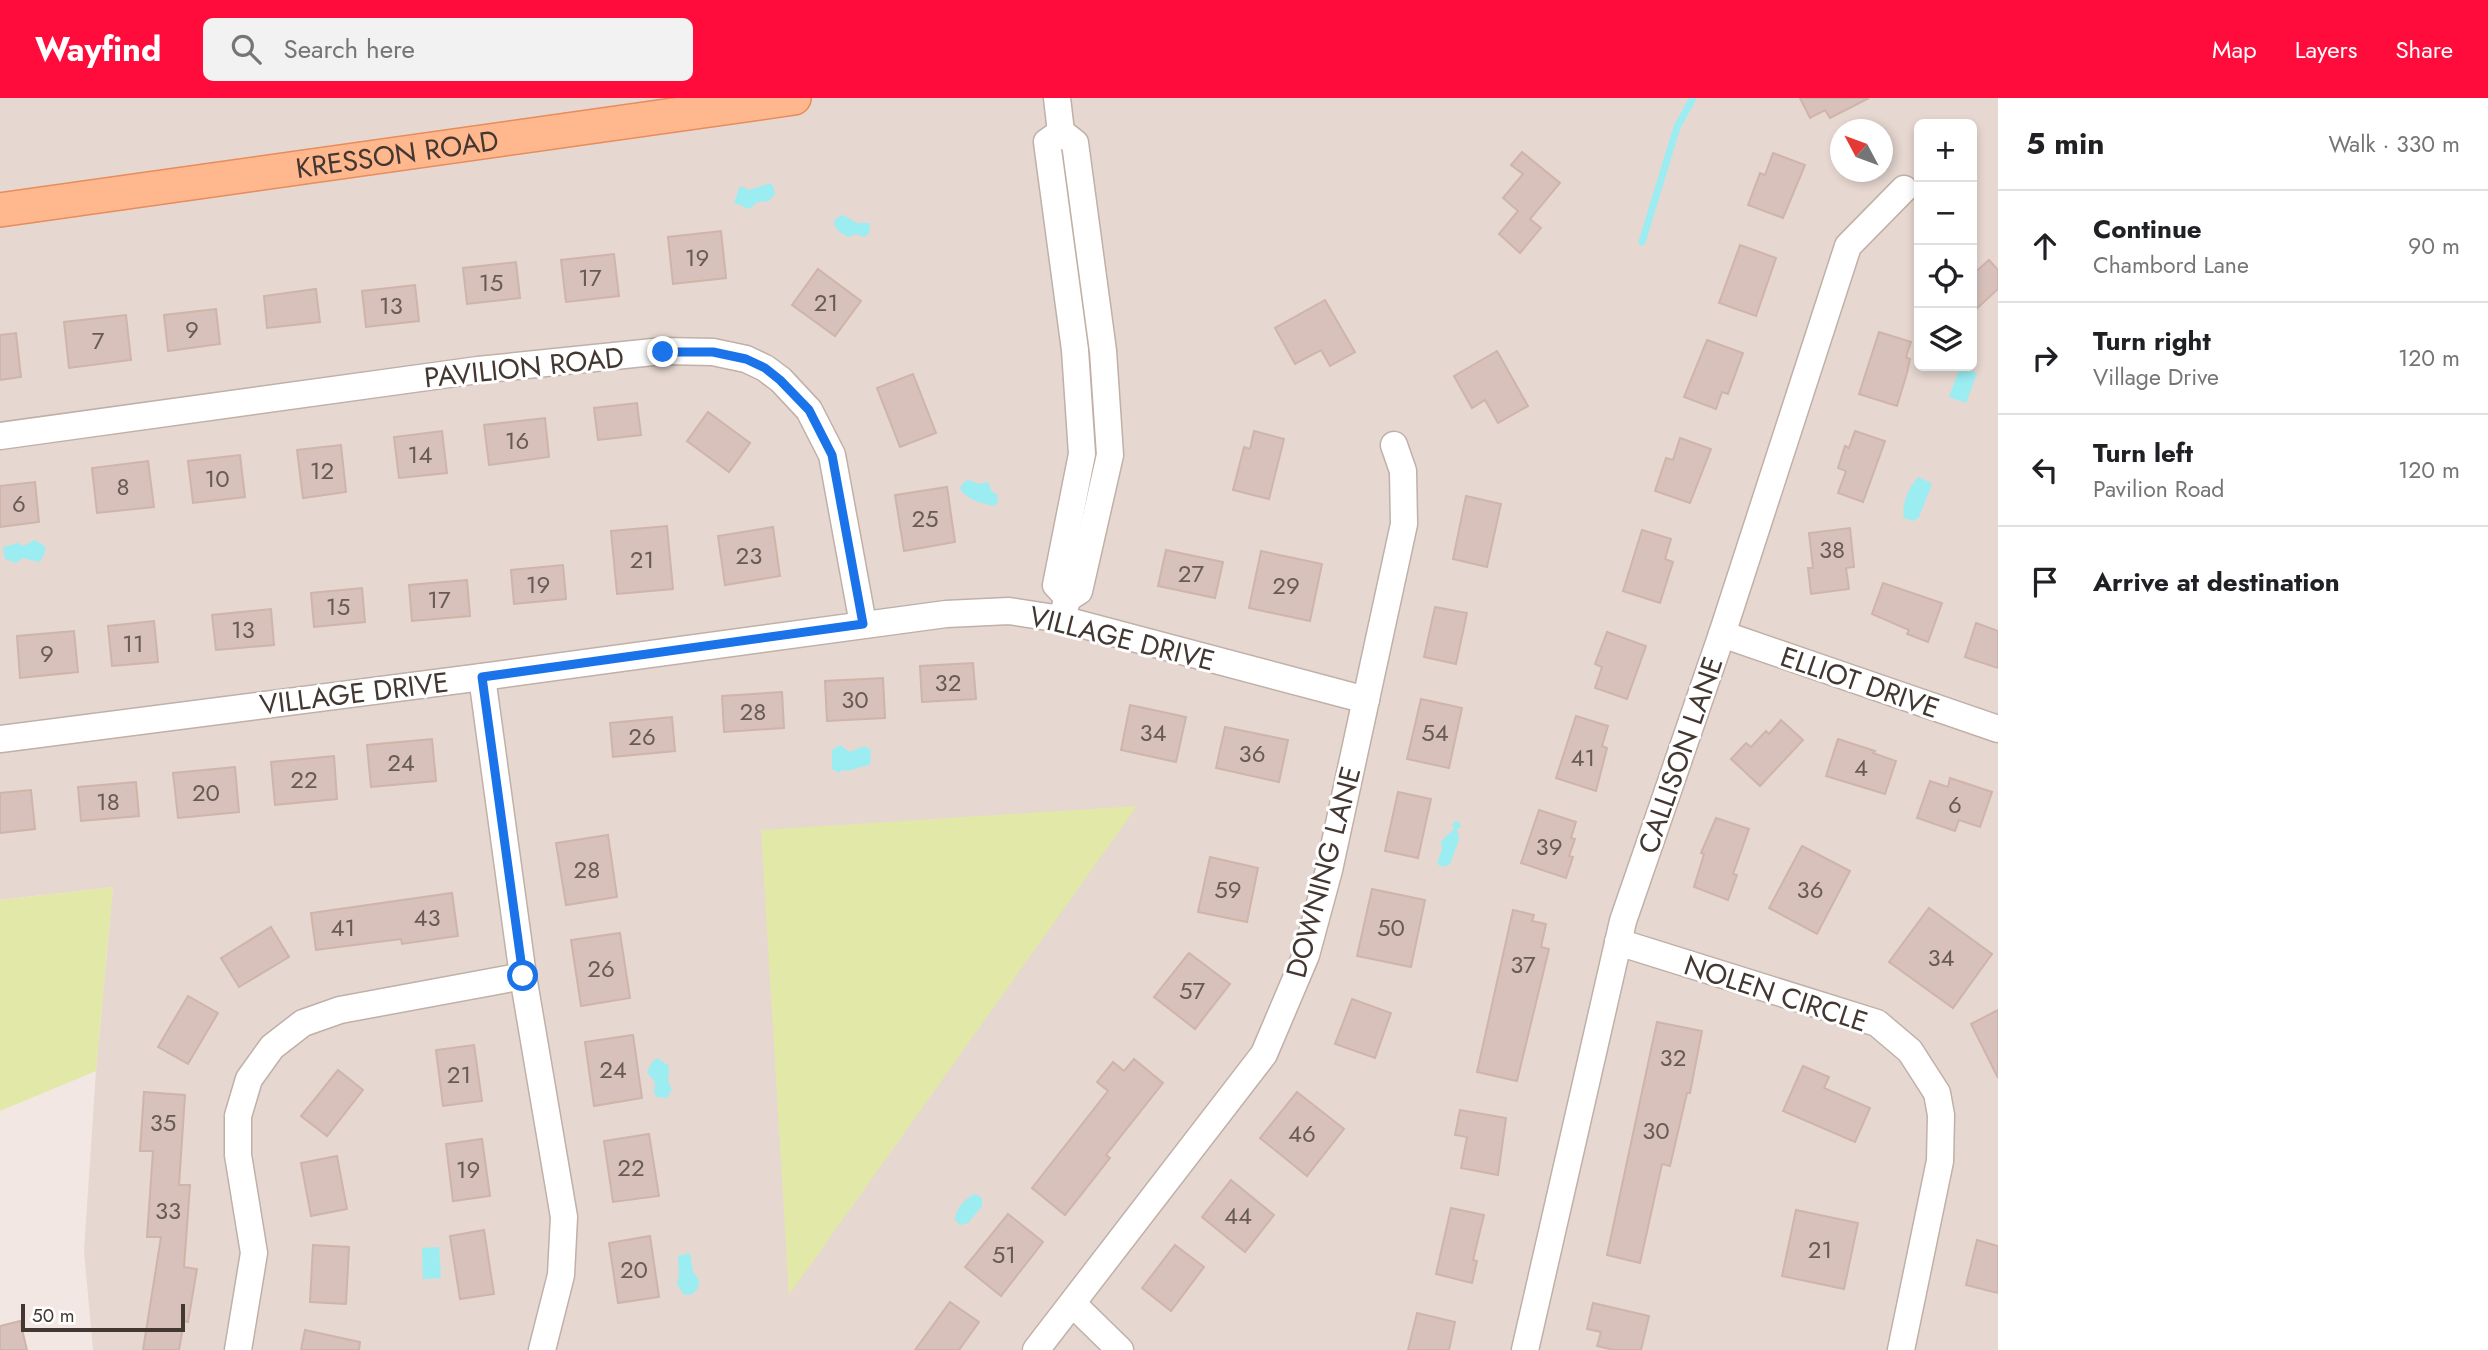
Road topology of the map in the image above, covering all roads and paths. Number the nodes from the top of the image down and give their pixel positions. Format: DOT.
graph roads {
  1 [pos="794,98"];
  2 [pos="1057,98"];
  3 [pos="1904,189"];
  4 [pos="0,210"];
  5 [pos="0,436"];
  6 [pos="1394,445"];
  7 [pos="1064,608"];
  8 [pos="863,624"];
  9 [pos="1722,634"];
  10 [pos="482,677"];
  11 [pos="1366,700"];
  12 [pos="1998,729"];
  13 [pos="0,739"];
  14 [pos="1618,942"];
  15 [pos="523,976"];
  16 [pos="1073,1304"];
  17 [pos="238,1350"];
  18 [pos="542,1350"];
  19 [pos="1036,1350"];
  20 [pos="1119,1350"];
  21 [pos="1525,1350"];
  22 [pos="1901,1350"];
  1 -- 4 [label="main road, KRESSON ROAD"];
  2 -- 7 [label="street"];
  3 -- 9 [label="street, CALLISON LANE"];
  5 -- 8 [label="street, PAVILION ROAD"];
  6 -- 11 [label="street, DOWNING LANE"];
  7 -- 8 [label="street, VILLAGE DRIVE"];
  7 -- 11 [label="street, VILLAGE DRIVE"];
  8 -- 10 [label="street, VILLAGE DRIVE"];
  9 -- 12 [label="street, ELLIOT DRIVE"];
  9 -- 14 [label="street, CALLISON LANE"];
  10 -- 13 [label="street, VILLAGE DRIVE"];
  10 -- 15 [label="street"];
  11 -- 16 [label="street, DOWNING LANE"];
  14 -- 21 [label="street, CALLISON LANE"];
  14 -- 22 [label="street, NOLEN CIRCLE"];
  15 -- 17 [label="street"];
  15 -- 18 [label="street"];
  16 -- 19 [label="street, DOWNING LANE"];
  16 -- 20 [label="street"];
}
